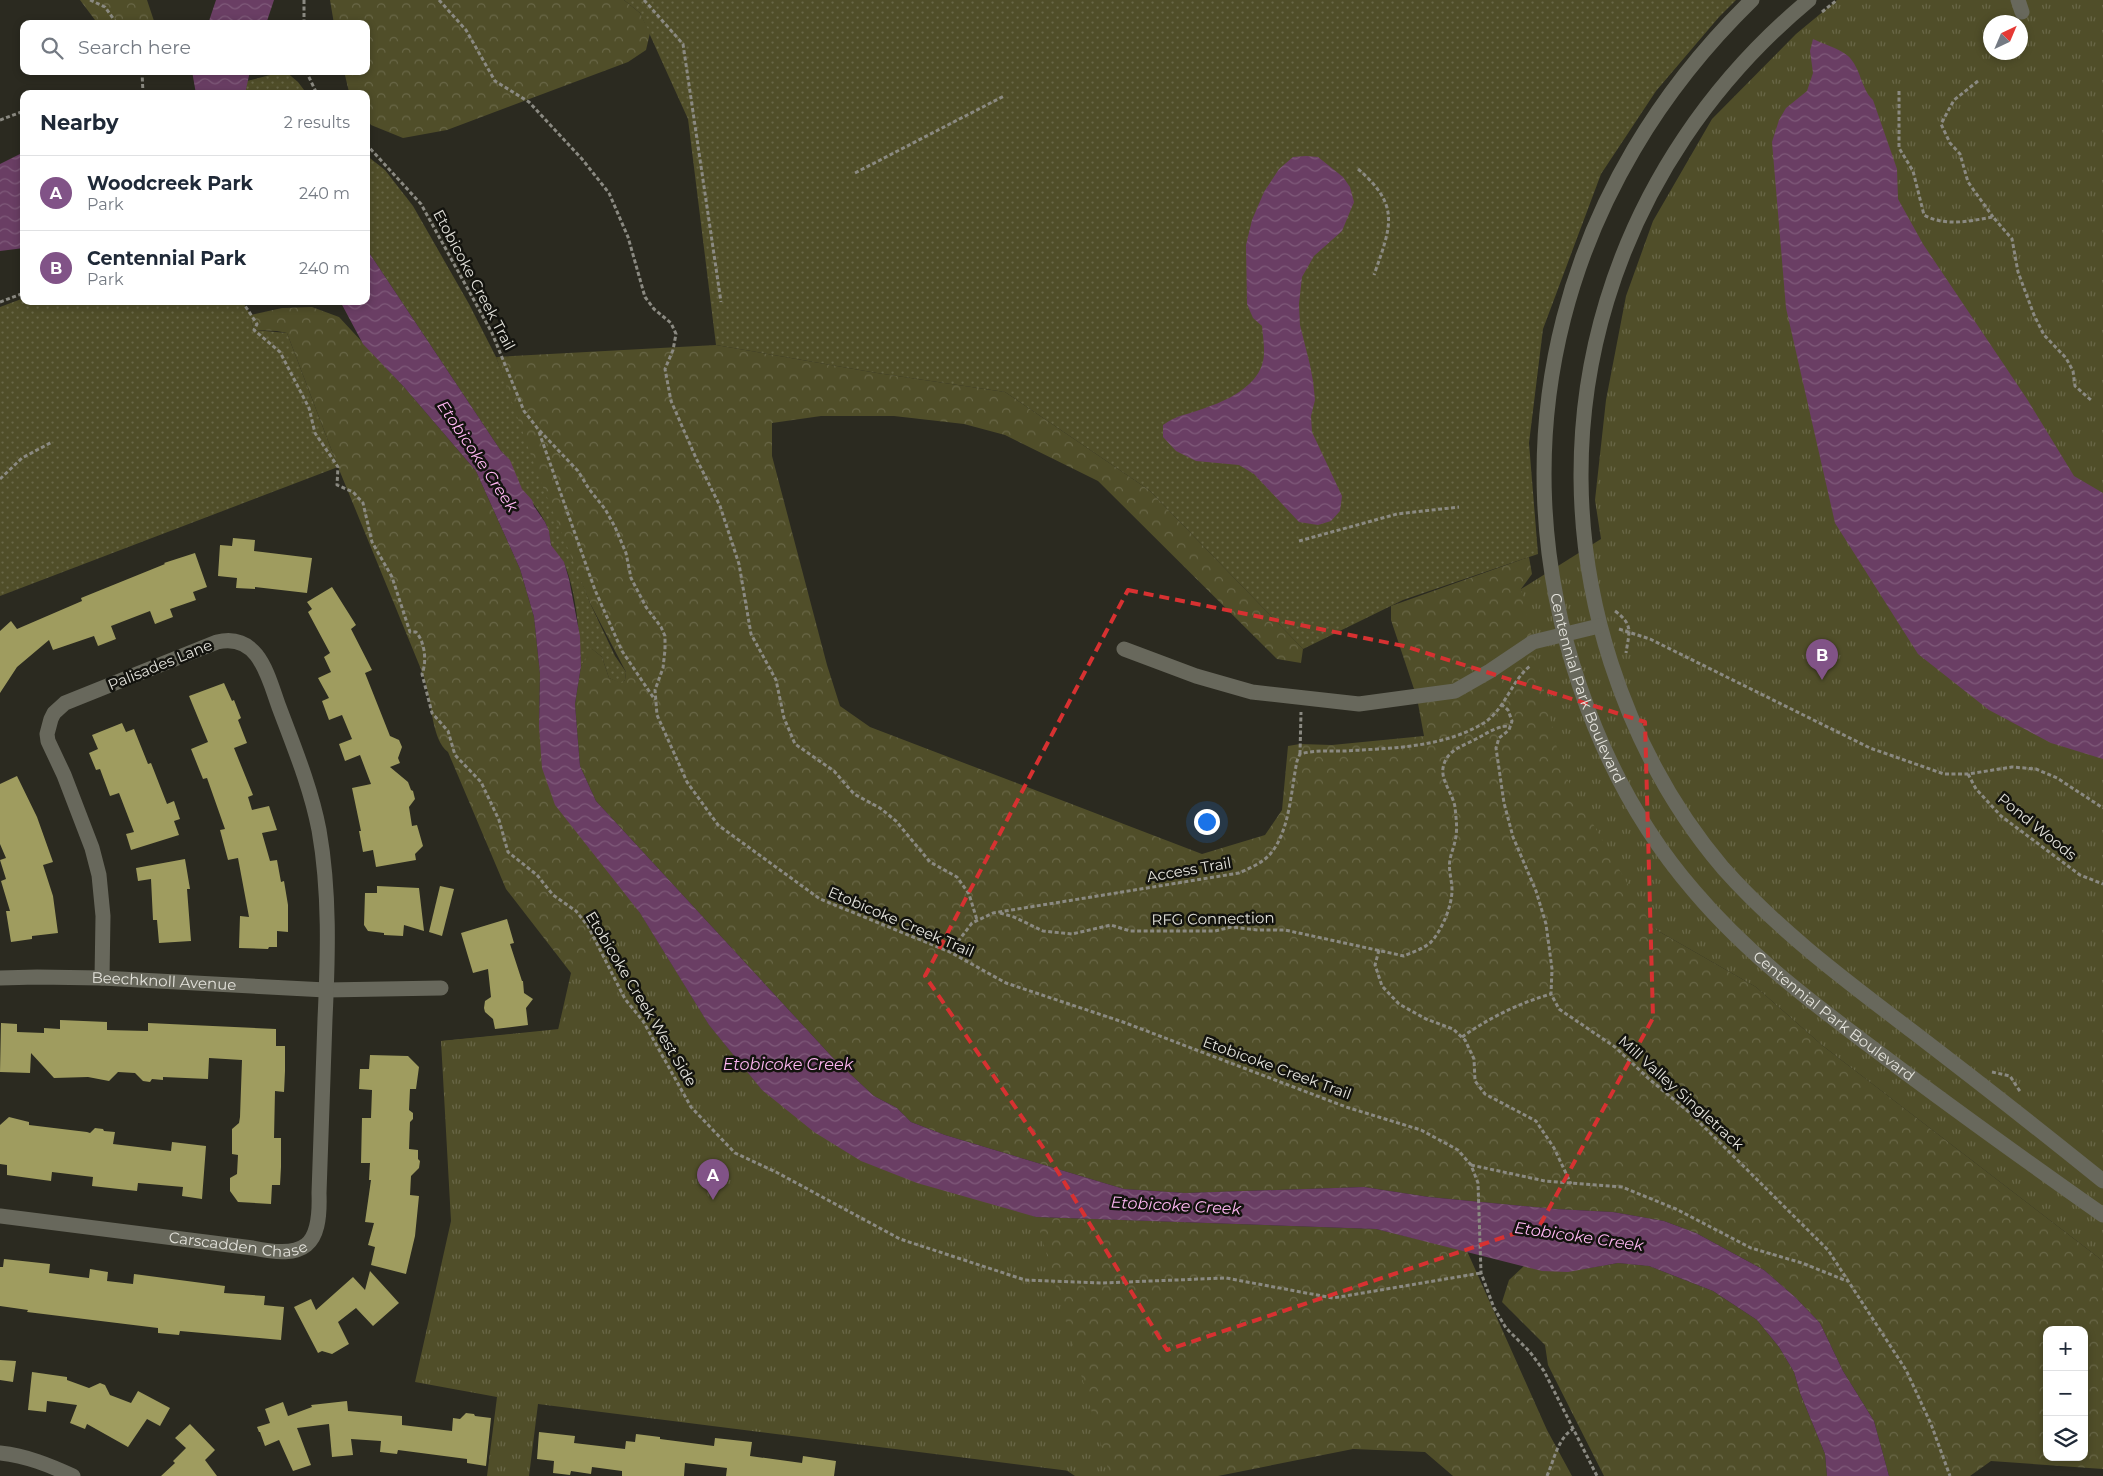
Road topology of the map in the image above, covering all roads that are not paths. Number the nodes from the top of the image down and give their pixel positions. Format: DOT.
graph roads {
  1 [pos="1752,0"];
  2 [pos="1809,0"];
  3 [pos="1599,626"];
  4 [pos="1564,635"];
  5 [pos="1124,649"];
  6 [pos="0,978"];
  7 [pos="102,978"];
  8 [pos="441,988"];
  9 [pos="326,990"];
  10 [pos="2103,1181"];
  11 [pos="2103,1215"];
  12 [pos="0,1216"];
  13 [pos="0,1453"];
  14 [pos="73,1476"];
  1 -- 4 [label="street, Centennial Park Boulevard"];
  2 -- 3 [label="street, Centennial Park Boulevard"];
  3 -- 4 [label="street"];
  3 -- 10 [label="street, Centennial Park Boulevard"];
  4 -- 5 [label="street"];
  4 -- 11 [label="street, Centennial Park Boulevard"];
  6 -- 7 [label="street, Beechknoll Avenue"];
  7 -- 9 [label="street, Beechknoll Avenue"];
  7 -- 9 [label="street, Palisades Lane"];
  8 -- 9 [label="street, Beechknoll Avenue"];
  9 -- 12 [label="street, Carscadden Chase"];
  13 -- 14 [label="street"];
}
